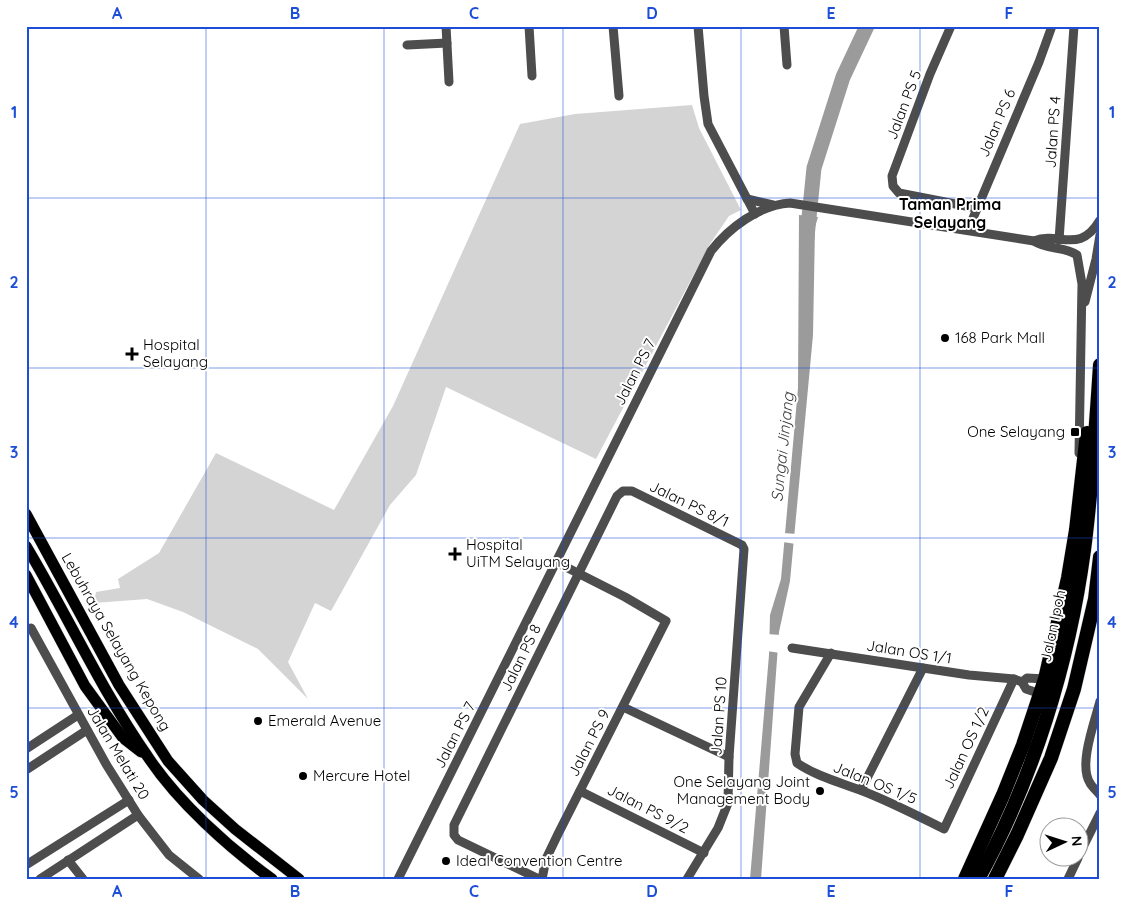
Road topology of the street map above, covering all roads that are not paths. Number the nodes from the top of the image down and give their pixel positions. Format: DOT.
graph roads {
  1 [pos="446,26"];
  2 [pos="529,26"];
  3 [pos="613,26"];
  4 [pos="698,26"];
  5 [pos="784,26"];
  6 [pos="951,26"];
  7 [pos="1052,26"];
  8 [pos="1074,26"];
  9 [pos="447,43"];
  10 [pos="407,45"];
  11 [pos="787,65"];
  12 [pos="532,76"];
  13 [pos="449,82"];
  14 [pos="619,96"];
  15 [pos="747,198"];
  16 [pos="774,205"];
  17 [pos="976,208"];
  18 [pos="755,214"];
  19 [pos="1100,220"];
  20 [pos="741,224"];
  21 [pos="968,230"];
  22 [pos="1100,234"];
  23 [pos="1059,240"];
  24 [pos="1034,241"];
  25 [pos="1082,316"];
  26 [pos="1100,365"];
  27 [pos="1097,412"];
  28 [pos="623,491"];
  29 [pos="1078,510"];
  30 [pos="26,514"];
  31 [pos="742,545"];
  32 [pos="26,546"];
  33 [pos="1100,556"];
  34 [pos="556,562"];
  35 [pos="578,573"];
  36 [pos="26,575"];
  37 [pos="1097,599"];
  38 [pos="30,628"];
  39 [pos="792,648"];
  40 [pos="831,653"];
  41 [pos="923,668"];
  42 [pos="1045,679"];
  43 [pos="1018,681"];
  44 [pos="1041,694"];
  45 [pos="1100,701"];
  46 [pos="623,707"];
  47 [pos="78,715"];
  48 [pos="87,730"];
  49 [pos="26,749"];
  50 [pos="729,757"];
  51 [pos="148,758"];
  52 [pos="1051,758"];
  53 [pos="26,770"];
  54 [pos="861,790"];
  55 [pos="580,791"];
  56 [pos="1100,795"];
  57 [pos="129,800"];
  58 [pos="1100,813"];
  59 [pos="138,815"];
  60 [pos="944,829"];
  61 [pos="1088,837"];
  62 [pos="704,852"];
  63 [pos="68,860"];
  64 [pos="26,865"];
  65 [pos="40,879"];
  66 [pos="83,879"];
  67 [pos="199,879"];
  68 [pos="272,879"];
  69 [pos="299,879"];
  70 [pos="398,879"];
  71 [pos="541,879"];
  72 [pos="687,879"];
  73 [pos="964,879"];
  74 [pos="978,879"];
  75 [pos="995,879"];
  76 [pos="1002,879"];
  1 -- 9 [label="street"];
  2 -- 12 [label="street"];
  3 -- 14 [label="street"];
  4 -- 15 [label="street"];
  5 -- 11 [label="street"];
  6 -- 17 [label="street, Jalan PS 5"];
  7 -- 17 [label="street, Jalan PS 6"];
  8 -- 23 [label="street, Jalan PS 4"];
  9 -- 10 [label="street"];
  9 -- 13 [label="street"];
  15 -- 16 [label="street"];
  15 -- 18 [label="street"];
  15 -- 20 [label="street"];
  16 -- 18 [label="street, Jalan PS 7"];
  16 -- 21 [label="street, Jalan PS 7"];
  17 -- 21 [label="street, Jalan PS 6"];
  18 -- 20 [label="street, Jalan PS 7"];
  19 -- 23 [label="street, Jalan PS 7"];
  20 -- 34 [label="street, Jalan PS 7"];
  21 -- 24 [label="street, Jalan PS 7"];
  22 -- 25 [label="street"];
  23 -- 24 [label="street, Jalan PS 7"];
  24 -- 25 [label="street"];
  25 -- 29 [label="street"];
  26 -- 27 [label="highway, Jalan Ipoh"];
  27 -- 29 [label="highway"];
  27 -- 74 [label="highway, Jalan Ipoh"];
  28 -- 31 [label="street, Jalan PS 8/1"];
  28 -- 35 [label="street, Jalan PS 8"];
  29 -- 42 [label="highway"];
  30 -- 69 [label="main road, Lebuhraya Selayang Kepong"];
  31 -- 50 [label="street, Jalan PS 10"];
  32 -- 51 [label="main road, Lebuhraya Selayang Kepong"];
  33 -- 37 [label="highway"];
  34 -- 35 [label="street"];
  34 -- 70 [label="street, Jalan PS 7"];
  35 -- 46 [label="street, Jalan PS 9"];
  35 -- 71 [label="street, Jalan PS 8"];
  36 -- 51 [label="main road"];
  37 -- 52 [label="highway"];
  38 -- 47 [label="street, Jalan Melati 20"];
  39 -- 40 [label="street, Jalan OS 1/1"];
  40 -- 41 [label="street, Jalan OS 1/1"];
  40 -- 54 [label="street, Jalan OS 1/5"];
  41 -- 43 [label="street, Jalan OS 1/1"];
  41 -- 54 [label="street"];
  42 -- 43 [label="street, Jalan OS 1/1"];
  42 -- 44 [label="highway"];
  43 -- 44 [label="street, Jalan OS 1/1"];
  43 -- 60 [label="street, Jalan OS 1/2"];
  44 -- 73 [label="highway"];
  45 -- 56 [label="street"];
  46 -- 50 [label="street"];
  46 -- 55 [label="street, Jalan PS 9"];
  47 -- 48 [label="street, Jalan Melati 20"];
  47 -- 49 [label="street"];
  48 -- 53 [label="street"];
  48 -- 57 [label="street, Jalan Melati 20"];
  50 -- 62 [label="street, Jalan PS 10"];
  51 -- 68 [label="main road, Lebuhraya Selayang Kepong"];
  52 -- 75 [label="highway"];
  52 -- 76 [label="highway"];
  54 -- 60 [label="street, Jalan OS 1/5"];
  55 -- 62 [label="street, Jalan PS 9/2"];
  55 -- 71 [label="street, Jalan PS 9"];
  57 -- 59 [label="street, Jalan Melati 20"];
  57 -- 64 [label="street"];
  58 -- 61 [label="street"];
  59 -- 63 [label="street"];
  59 -- 67 [label="street, Jalan Melati 20"];
  62 -- 72 [label="street, Jalan PS 10"];
  63 -- 65 [label="street"];
  63 -- 66 [label="street"];
}
